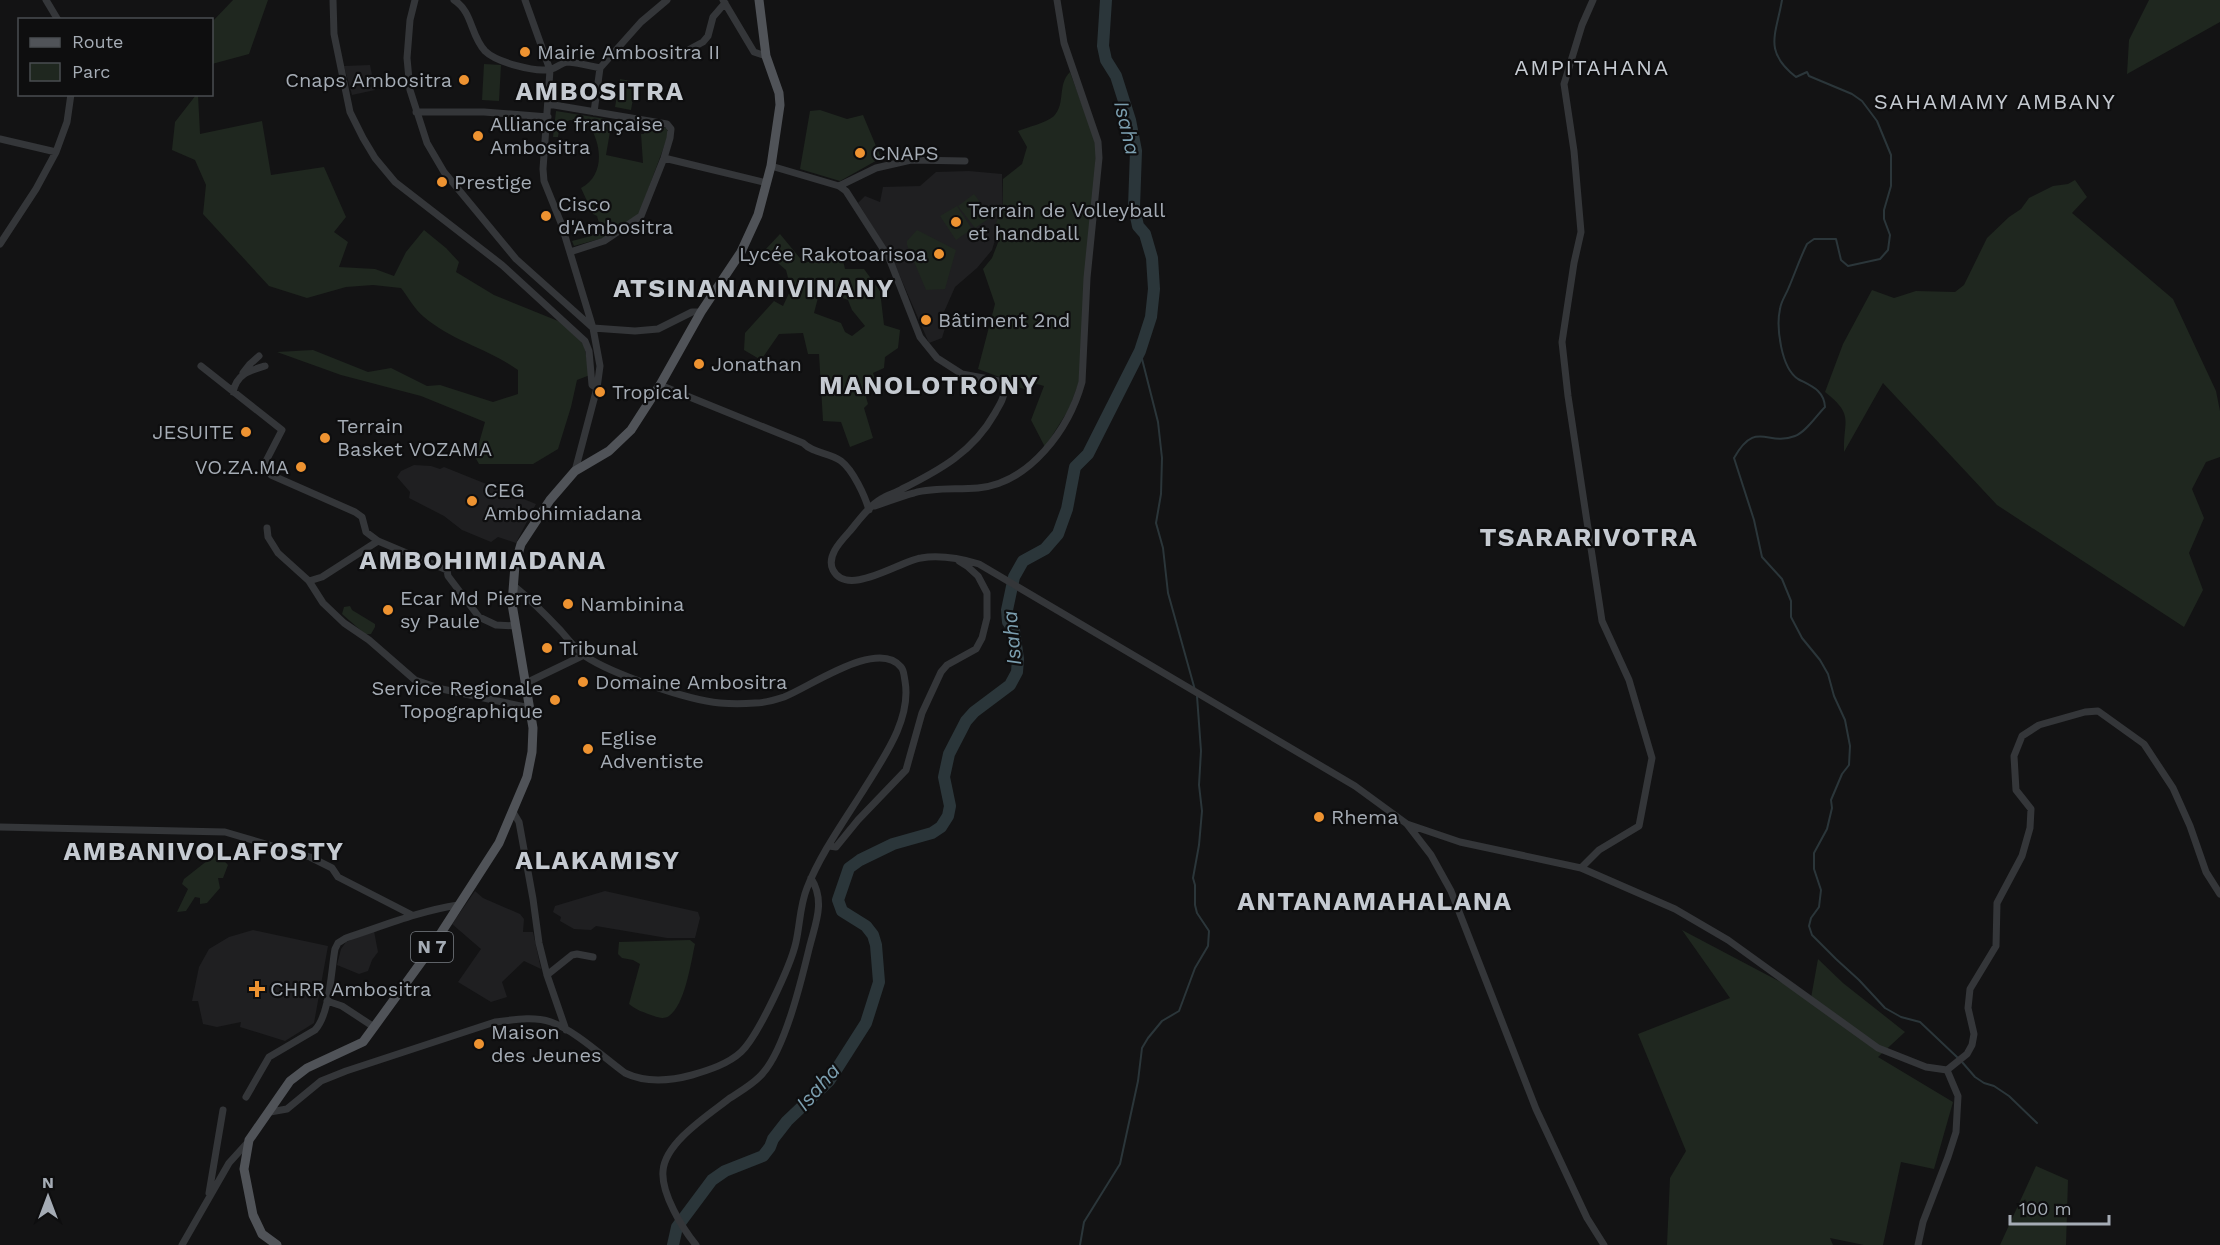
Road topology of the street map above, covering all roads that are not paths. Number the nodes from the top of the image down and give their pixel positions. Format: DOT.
graph roads {
  1 [pos="46,0"];
  2 [pos="333,0"];
  3 [pos="415,0"];
  4 [pos="454,0"];
  5 [pos="525,0"];
  6 [pos="667,0"];
  7 [pos="759,0"];
  8 [pos="1057,0"];
  9 [pos="1593,0"];
  10 [pos="724,1"];
  11 [pos="57,18"];
  12 [pos="690,49"];
  13 [pos="766,56"];
  14 [pos="600,68"];
  15 [pos="550,70"];
  16 [pos="71,96"];
  17 [pos="548,104"];
  18 [pos="416,112"];
  19 [pos="594,112"];
  20 [pos="548,117"];
  21 [pos="0,139"];
  22 [pos="56,152"];
  23 [pos="664,158"];
  24 [pos="965,161"];
  25 [pos="771,166"];
  26 [pos="767,183"];
  27 [pos="839,186"];
  28 [pos="0,244"];
  29 [pos="570,252"];
  30 [pos="701,312"];
  31 [pos="593,328"];
  32 [pos="259,357"];
  33 [pos="201,366"];
  34 [pos="265,366"];
  35 [pos="243,373"];
  36 [pos="660,385"];
  37 [pos="597,388"];
  38 [pos="233,392"];
  39 [pos="575,471"];
  40 [pos="871,508"];
  41 [pos="267,528"];
  42 [pos="378,541"];
  43 [pos="954,558"];
  44 [pos="309,581"];
  45 [pos="514,586"];
  46 [pos="516,626"];
  47 [pos="584,655"];
  48 [pos="526,683"];
  49 [pos="530,708"];
  50 [pos="513,812"];
  51 [pos="1407,824"];
  52 [pos="0,827"];
  53 [pos="829,846"];
  54 [pos="1581,868"];
  55 [pos="811,878"];
  56 [pos="2220,894"];
  57 [pos="458,905"];
  58 [pos="412,915"];
  59 [pos="593,957"];
  60 [pos="547,975"];
  61 [pos="327,1001"];
  62 [pos="374,1027"];
  63 [pos="566,1030"];
  64 [pos="1947,1070"];
  65 [pos="246,1097"];
  66 [pos="223,1110"];
  67 [pos="270,1112"];
  68 [pos="249,1140"];
  69 [pos="208,1198"];
  70 [pos="694,1242"];
  71 [pos="182,1245"];
  72 [pos="277,1245"];
  73 [pos="1604,1245"];
  74 [pos="1918,1245"];
  1 -- 11 [label="street"];
  2 -- 37 [label="street"];
  3 -- 18 [label="street"];
  4 -- 15 [label="street"];
  5 -- 15 [label="street"];
  6 -- 14 [label="street"];
  7 -- 13 [label="main road, N 7"];
  8 -- 40 [label="street"];
  9 -- 54 [label="street"];
  10 -- 12 [label="street"];
  10 -- 13 [label="street"];
  13 -- 25 [label="main road, N 7"];
  14 -- 15 [label="street"];
  14 -- 19 [label="street"];
  15 -- 17 [label="street"];
  16 -- 22 [label="street"];
  17 -- 19 [label="street"];
  17 -- 20 [label="street"];
  18 -- 20 [label="street"];
  18 -- 31 [label="street"];
  19 -- 23 [label="street"];
  20 -- 29 [label="street"];
  21 -- 22 [label="street"];
  22 -- 28 [label="street"];
  23 -- 26 [label="street"];
  23 -- 29 [label="street"];
  24 -- 27 [label="street"];
  25 -- 26 [label="main road, N 7"];
  25 -- 27 [label="street"];
  26 -- 30 [label="main road, N 7"];
  27 -- 40 [label="street"];
  29 -- 31 [label="street"];
  30 -- 31 [label="street"];
  30 -- 36 [label="main road, N 7"];
  31 -- 37 [label="street"];
  32 -- 35 [label="street"];
  33 -- 38 [label="street"];
  34 -- 35 [label="street"];
  35 -- 38 [label="street"];
  36 -- 39 [label="main road, N 7"];
  36 -- 40 [label="street"];
  37 -- 39 [label="street"];
  38 -- 42 [label="street"];
  39 -- 45 [label="main road, N 7"];
  40 -- 43 [label="street"];
  41 -- 44 [label="street"];
  42 -- 44 [label="street"];
  42 -- 46 [label="street"];
  43 -- 51 [label="street"];
  43 -- 53 [label="street"];
  44 -- 49 [label="street"];
  45 -- 46 [label="main road, N 7"];
  45 -- 47 [label="street"];
  46 -- 48 [label="main road, N 7"];
  47 -- 48 [label="street"];
  47 -- 53 [label="street"];
  48 -- 49 [label="main road, N 7"];
  49 -- 50 [label="main road, N 7"];
  50 -- 57 [label="main road, N 7"];
  50 -- 60 [label="street"];
  51 -- 54 [label="street"];
  51 -- 73 [label="street"];
  52 -- 58 [label="street"];
  53 -- 55 [label="street"];
  54 -- 64 [label="street"];
  55 -- 63 [label="street"];
  55 -- 70 [label="street"];
  56 -- 64 [label="street"];
  57 -- 58 [label="street"];
  57 -- 62 [label="main road, N 7"];
  58 -- 61 [label="street"];
  59 -- 60 [label="street"];
  60 -- 63 [label="street"];
  61 -- 62 [label="street"];
  61 -- 65 [label="street"];
  62 -- 67 [label="main road, N 7"];
  63 -- 67 [label="street"];
  64 -- 74 [label="street"];
  66 -- 69 [label="street"];
  67 -- 68 [label="main road, N 7"];
  68 -- 69 [label="street"];
  68 -- 72 [label="main road, N 7"];
  69 -- 71 [label="street"];
}
